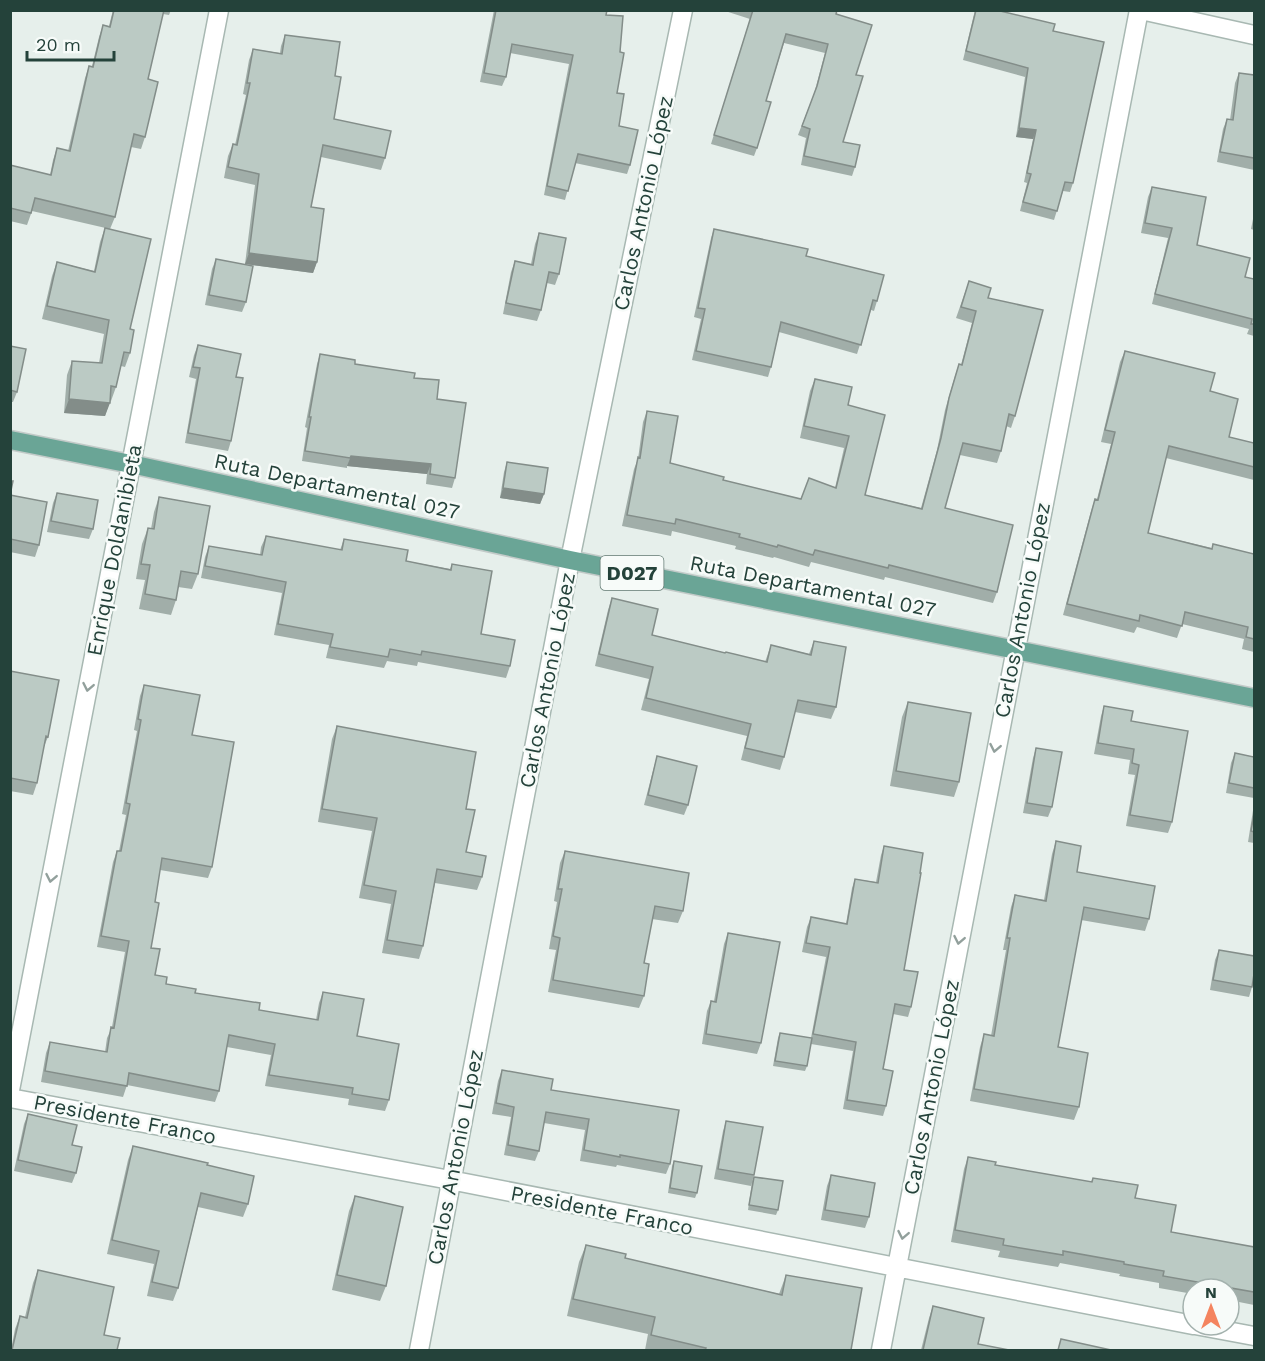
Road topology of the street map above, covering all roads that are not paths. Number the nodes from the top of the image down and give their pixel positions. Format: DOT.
graph roads {
  1 [pos="219,10"];
  2 [pos="683,10"];
  3 [pos="1140,10"];
  4 [pos="1254,35"];
  5 [pos="10,440"];
  6 [pos="131,464"];
  7 [pos="570,560"];
  8 [pos="1014,650"];
  9 [pos="1254,698"];
  10 [pos="10,1090"];
  11 [pos="10,1098"];
  12 [pos="450,1180"];
  13 [pos="897,1267"];
  14 [pos="1181,1322"];
  15 [pos="419,1350"];
  16 [pos="881,1350"];
  1 -- 6 [label="street, Enrique Doldanibieta"];
  2 -- 7 [label="street, Carlos Antonio López"];
  3 -- 4 [label="street"];
  3 -- 8 [label="street, Carlos Antonio López"];
  5 -- 6 [label="main road, Ruta Departamental 027 / D027"];
  6 -- 7 [label="main road, Ruta Departamental 027 / D027"];
  6 -- 10 [label="street, Enrique Doldanibieta, one-way"];
  7 -- 8 [label="main road, Ruta Departamental 027 / D027"];
  7 -- 12 [label="street, Carlos Antonio López"];
  8 -- 9 [label="main road, Ruta Departamental 027 / D027"];
  8 -- 13 [label="street, Carlos Antonio López, one-way"];
  11 -- 12 [label="street, Presidente Franco"];
  12 -- 13 [label="street, Presidente Franco"];
  12 -- 15 [label="street, Carlos Antonio López"];
  13 -- 14 [label="street, Presidente Franco"];
  13 -- 16 [label="street, Carlos Antonio López"];
}
